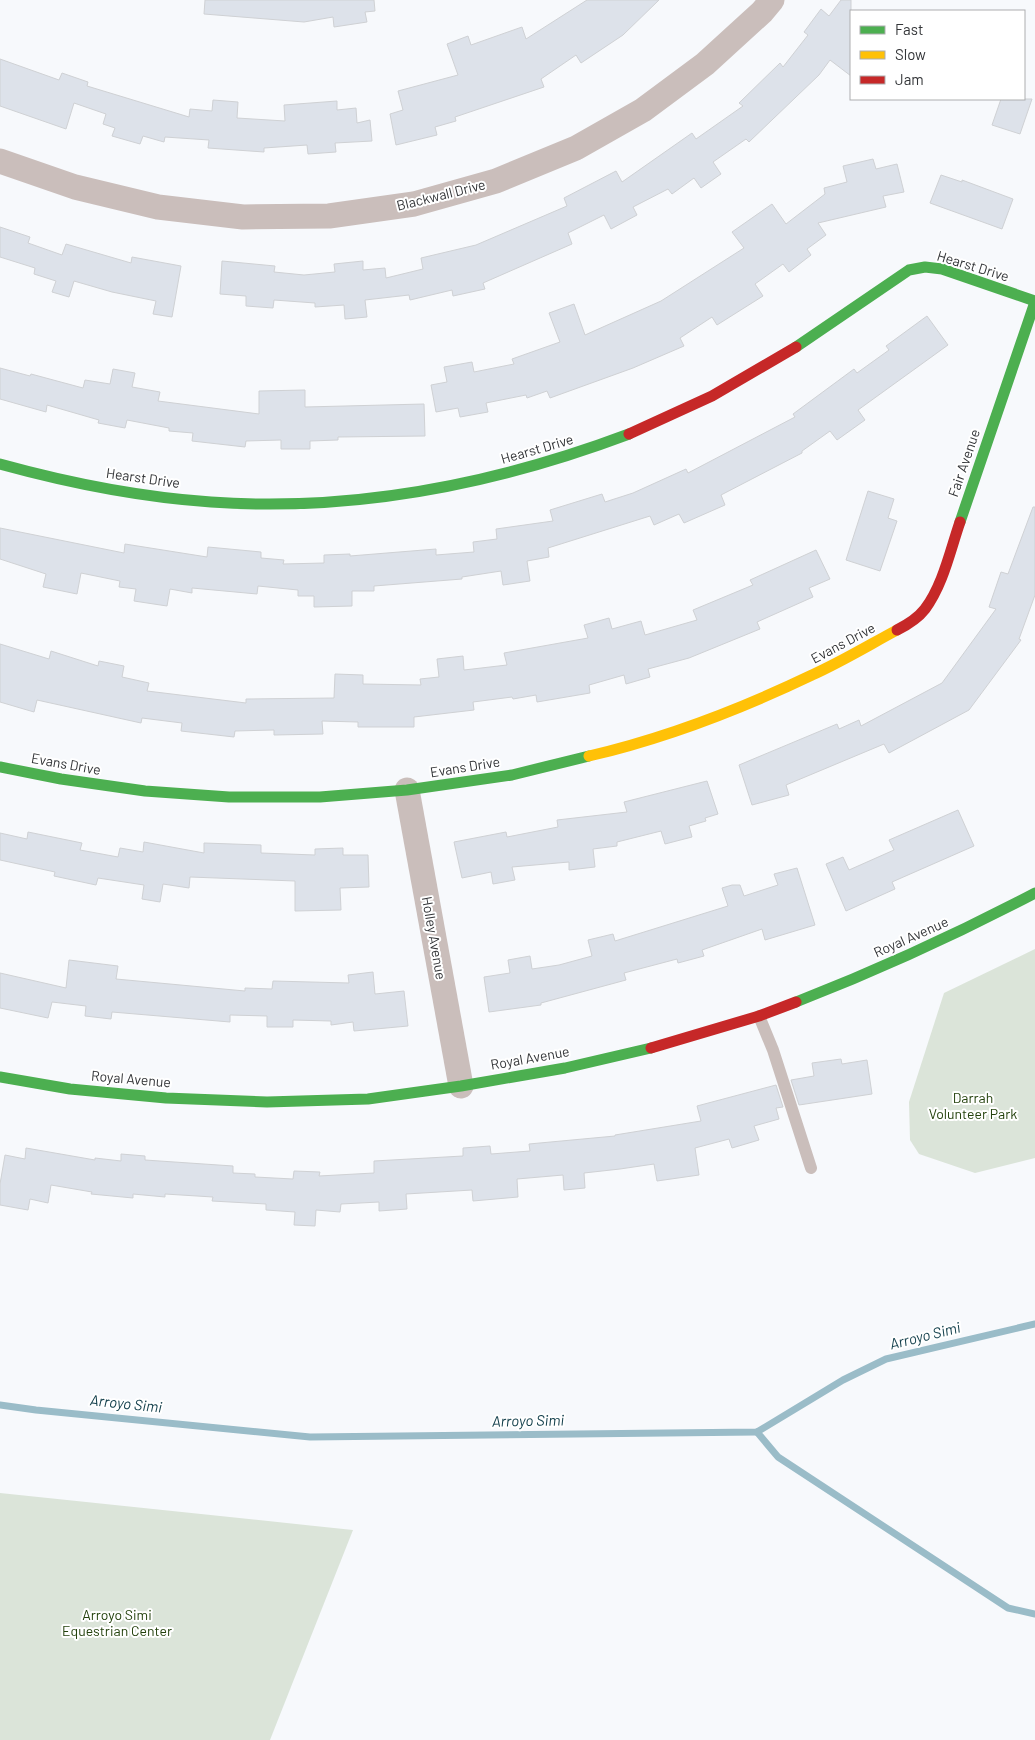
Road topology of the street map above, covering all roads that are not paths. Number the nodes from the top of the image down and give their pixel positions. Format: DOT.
graph roads {
  1 [pos="772,0"];
  2 [pos="0,161"];
  3 [pos="1035,302"];
  4 [pos="0,464"];
  5 [pos="907,625"];
  6 [pos="0,767"];
  7 [pos="407,790"];
  8 [pos="1035,893"];
  9 [pos="759,1016"];
  10 [pos="0,1078"];
  11 [pos="461,1086"];
  12 [pos="811,1168"];
  1 -- 2 [label="street, Blackwall Drive"];
  3 -- 4 [label="street, Hearst Drive"];
  3 -- 5 [label="street, Fair Avenue"];
  5 -- 7 [label="street, Evans Drive"];
  6 -- 7 [label="street, Evans Drive"];
  7 -- 11 [label="street, Holley Avenue"];
  8 -- 9 [label="street, Royal Avenue"];
  9 -- 11 [label="street, Royal Avenue"];
  9 -- 12 [label="lane"];
  10 -- 11 [label="street, Royal Avenue"];
}
